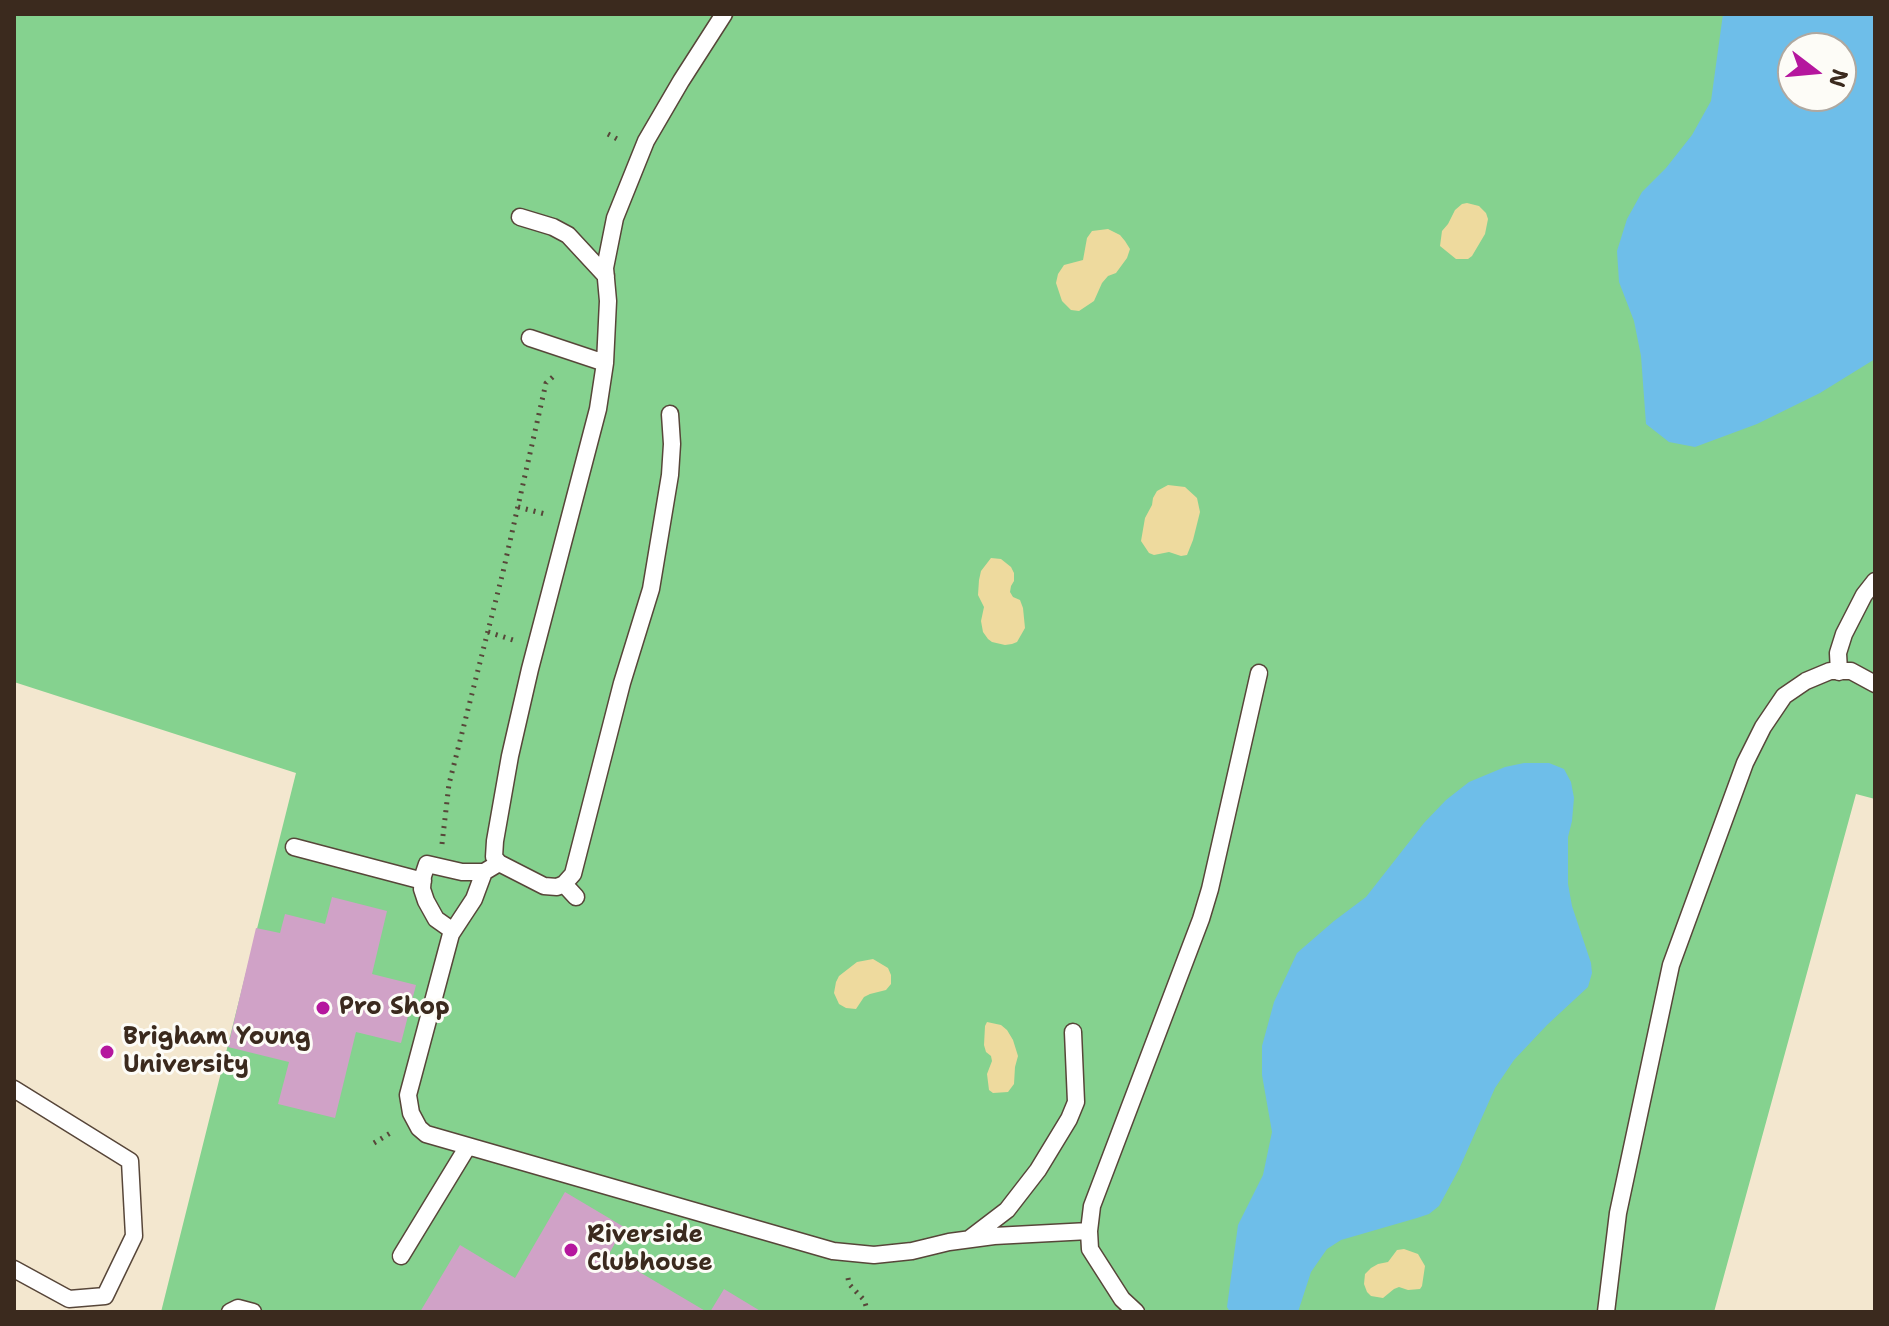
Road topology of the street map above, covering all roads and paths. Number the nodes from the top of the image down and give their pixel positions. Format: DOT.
graph roads {
  1 [pos="724,14"];
  2 [pos="520,217"];
  3 [pos="606,276"];
  4 [pos="530,338"];
  5 [pos="577,353"];
  6 [pos="605,363"];
  7 [pos="670,414"];
  8 [pos="1875,581"];
  9 [pos="1839,672"];
  10 [pos="1259,673"];
  11 [pos="1875,684"];
  12 [pos="294,847"];
  13 [pos="499,863"];
  14 [pos="439,867"];
  15 [pos="484,872"];
  16 [pos="423,881"];
  17 [pos="564,884"];
  18 [pos="576,897"];
  19 [pos="453,931"];
  20 [pos="1073,1032"];
  21 [pos="14,1089"];
  22 [pos="468,1146"];
  23 [pos="1089,1231"];
  24 [pos="967,1240"];
  25 [pos="853,1253"];
  26 [pos="401,1256"];
  27 [pos="14,1269"];
  28 [pos="1131,1310"];
  29 [pos="230,1312"];
  30 [pos="253,1312"];
  31 [pos="868,1312"];
  32 [pos="1606,1312"];
  1 -- 3 [label="lane"];
  2 -- 3 [label="lane"];
  3 -- 6 [label="lane"];
  4 -- 5 [label="lane"];
  5 -- 6 [label="lane"];
  5 -- 14 [label="path"];
  6 -- 13 [label="lane"];
  7 -- 17 [label="lane"];
  8 -- 9 [label="lane"];
  9 -- 11 [label="lane"];
  9 -- 32 [label="lane"];
  10 -- 23 [label="lane"];
  12 -- 16 [label="lane"];
  13 -- 15 [label="lane"];
  13 -- 17 [label="lane"];
  14 -- 15 [label="lane"];
  14 -- 16 [label="lane"];
  15 -- 19 [label="lane"];
  16 -- 19 [label="lane"];
  17 -- 18 [label="lane"];
  19 -- 22 [label="lane"];
  20 -- 24 [label="lane"];
  21 -- 27 [label="lane"];
  22 -- 25 [label="lane"];
  22 -- 26 [label="lane"];
  23 -- 24 [label="lane"];
  23 -- 28 [label="lane"];
  24 -- 25 [label="lane"];
  25 -- 31 [label="path"];
  29 -- 30 [label="lane"];
}
